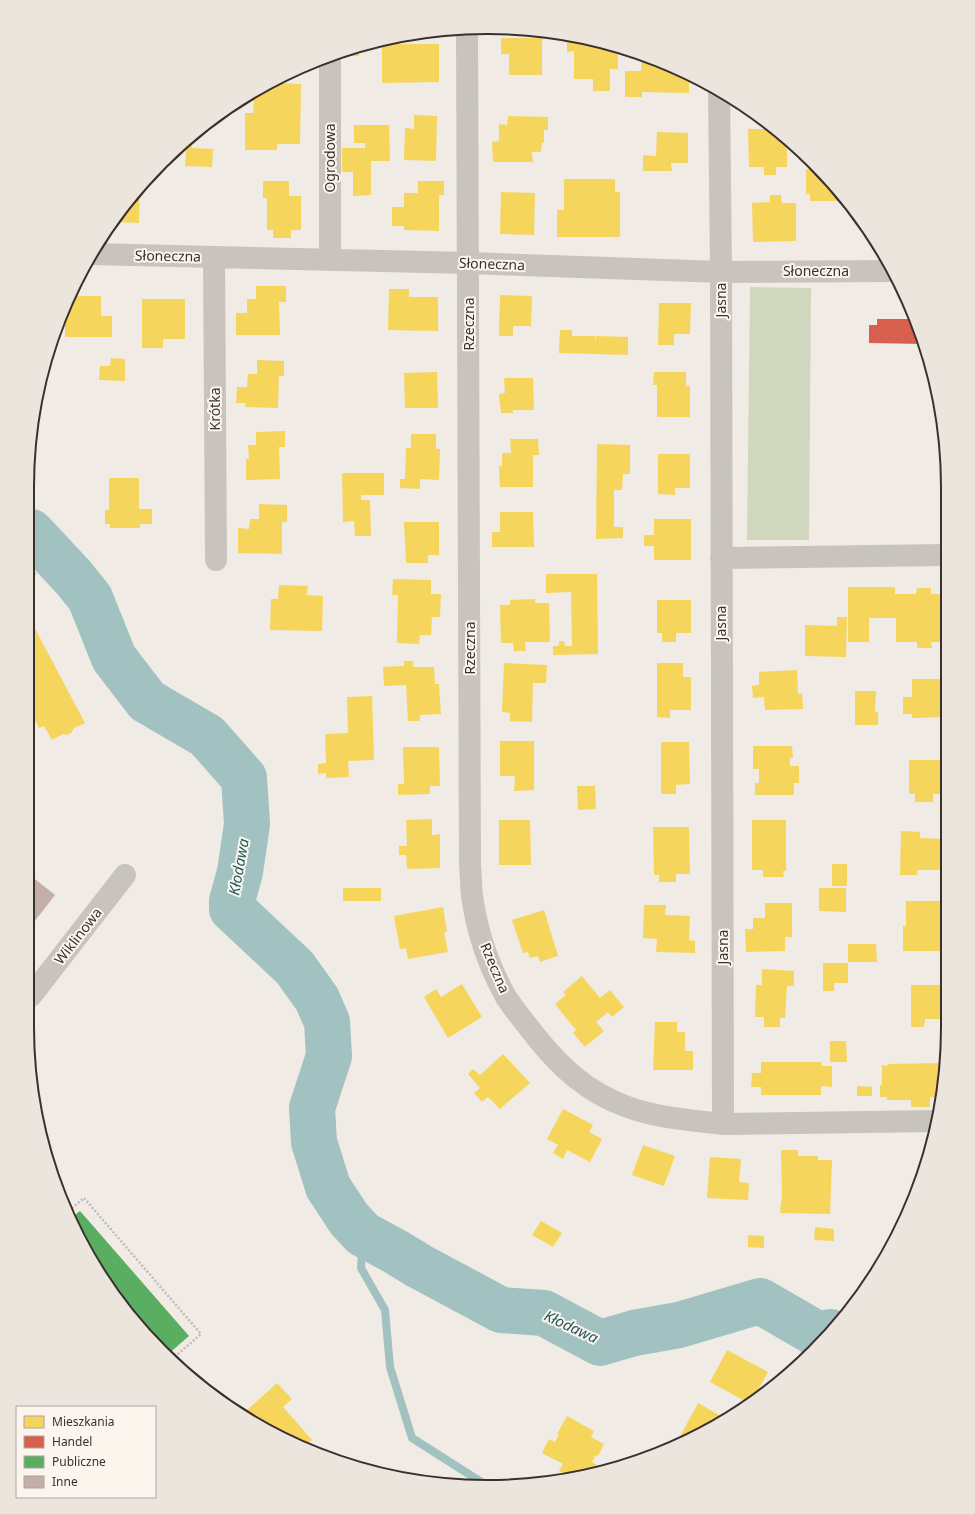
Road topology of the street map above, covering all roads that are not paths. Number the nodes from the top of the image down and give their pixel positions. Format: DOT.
graph roads {
  1 [pos="467,35"];
  2 [pos="330,63"];
  3 [pos="719,98"];
  4 [pos="99,254"];
  5 [pos="214,257"];
  6 [pos="330,260"];
  7 [pos="468,263"];
  8 [pos="885,271"];
  9 [pos="721,272"];
  10 [pos="941,556"];
  11 [pos="721,558"];
  12 [pos="216,560"];
  13 [pos="125,875"];
  14 [pos="34,992"];
  15 [pos="931,1121"];
  16 [pos="723,1124"];
  1 -- 7 [label="street, Rzeczna"];
  2 -- 6 [label="street, Ogrodowa"];
  3 -- 9 [label="street, Jasna"];
  4 -- 5 [label="street, Słoneczna"];
  5 -- 6 [label="street, Słoneczna"];
  5 -- 12 [label="street, Krótka"];
  6 -- 7 [label="street, Słoneczna"];
  7 -- 9 [label="street, Słoneczna"];
  7 -- 16 [label="street, Rzeczna"];
  8 -- 9 [label="street, Słoneczna"];
  9 -- 11 [label="street, Jasna"];
  10 -- 11 [label="street"];
  11 -- 16 [label="street, Jasna"];
  13 -- 14 [label="street, Wiklinowa"];
  15 -- 16 [label="street"];
}
